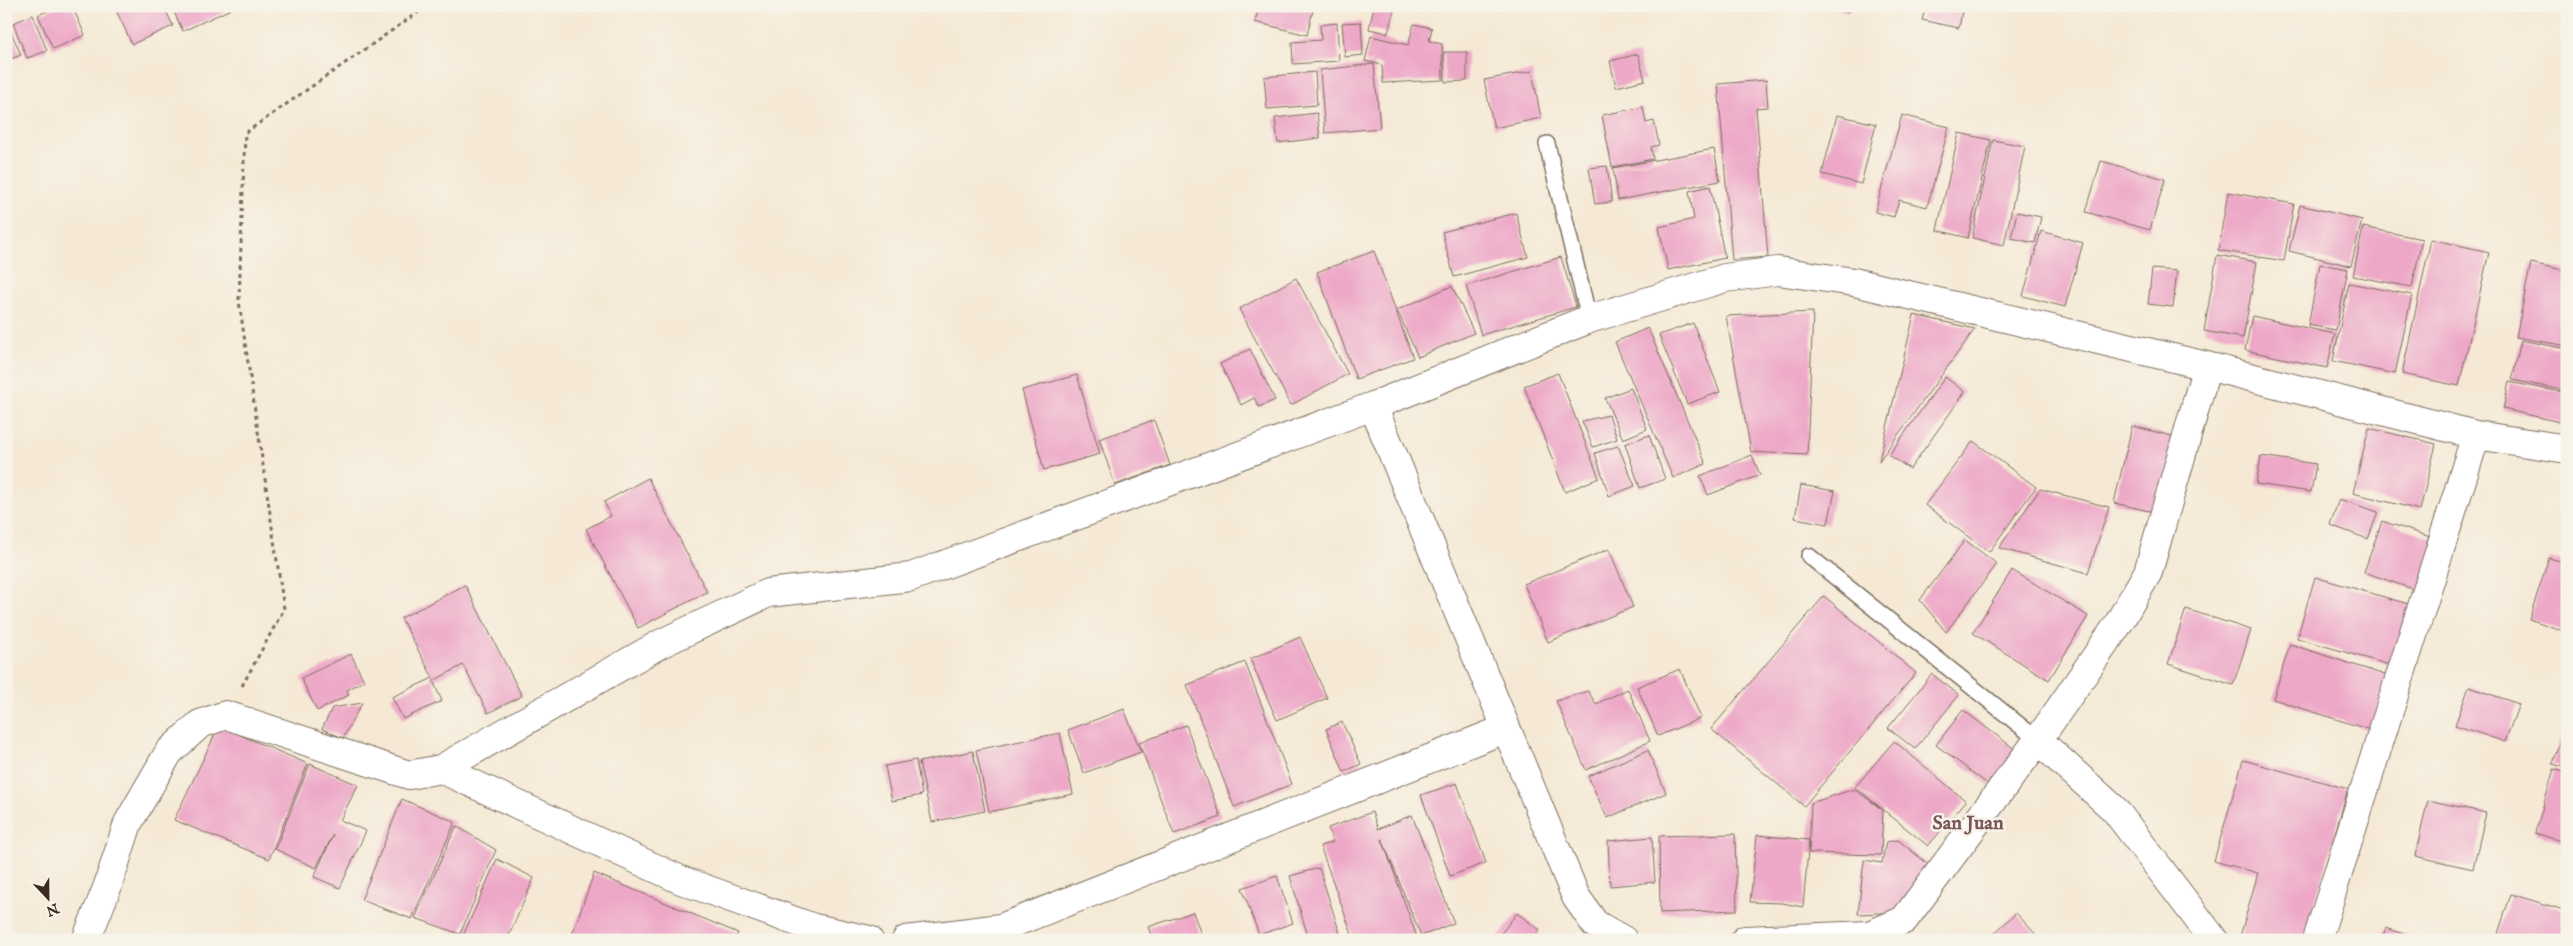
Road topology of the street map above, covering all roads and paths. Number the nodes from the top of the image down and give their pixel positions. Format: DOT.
graph roads {
  1 [pos="427,6"];
  2 [pos="1546,144"];
  3 [pos="1589,319"];
  4 [pos="2206,366"];
  5 [pos="1373,406"];
  6 [pos="2476,435"];
  7 [pos="2567,449"];
  8 [pos="1809,556"];
  9 [pos="226,714"];
  10 [pos="1506,729"];
  11 [pos="2038,740"];
  12 [pos="441,769"];
  13 [pos="86,940"];
  14 [pos="869,940"];
  15 [pos="906,940"];
  16 [pos="1623,940"];
  17 [pos="1745,940"];
  18 [pos="2214,940"];
  19 [pos="2317,940"];
  1 -- 9 [label="path"];
  2 -- 3 [label="lane"];
  3 -- 4 [label="street"];
  3 -- 5 [label="street"];
  4 -- 6 [label="street"];
  4 -- 11 [label="street"];
  5 -- 10 [label="street"];
  5 -- 12 [label="street"];
  6 -- 7 [label="street"];
  6 -- 19 [label="street"];
  8 -- 11 [label="lane"];
  9 -- 12 [label="street"];
  9 -- 13 [label="street"];
  10 -- 15 [label="street"];
  10 -- 16 [label="street"];
  11 -- 17 [label="street"];
  11 -- 18 [label="street"];
  12 -- 14 [label="street"];
}
